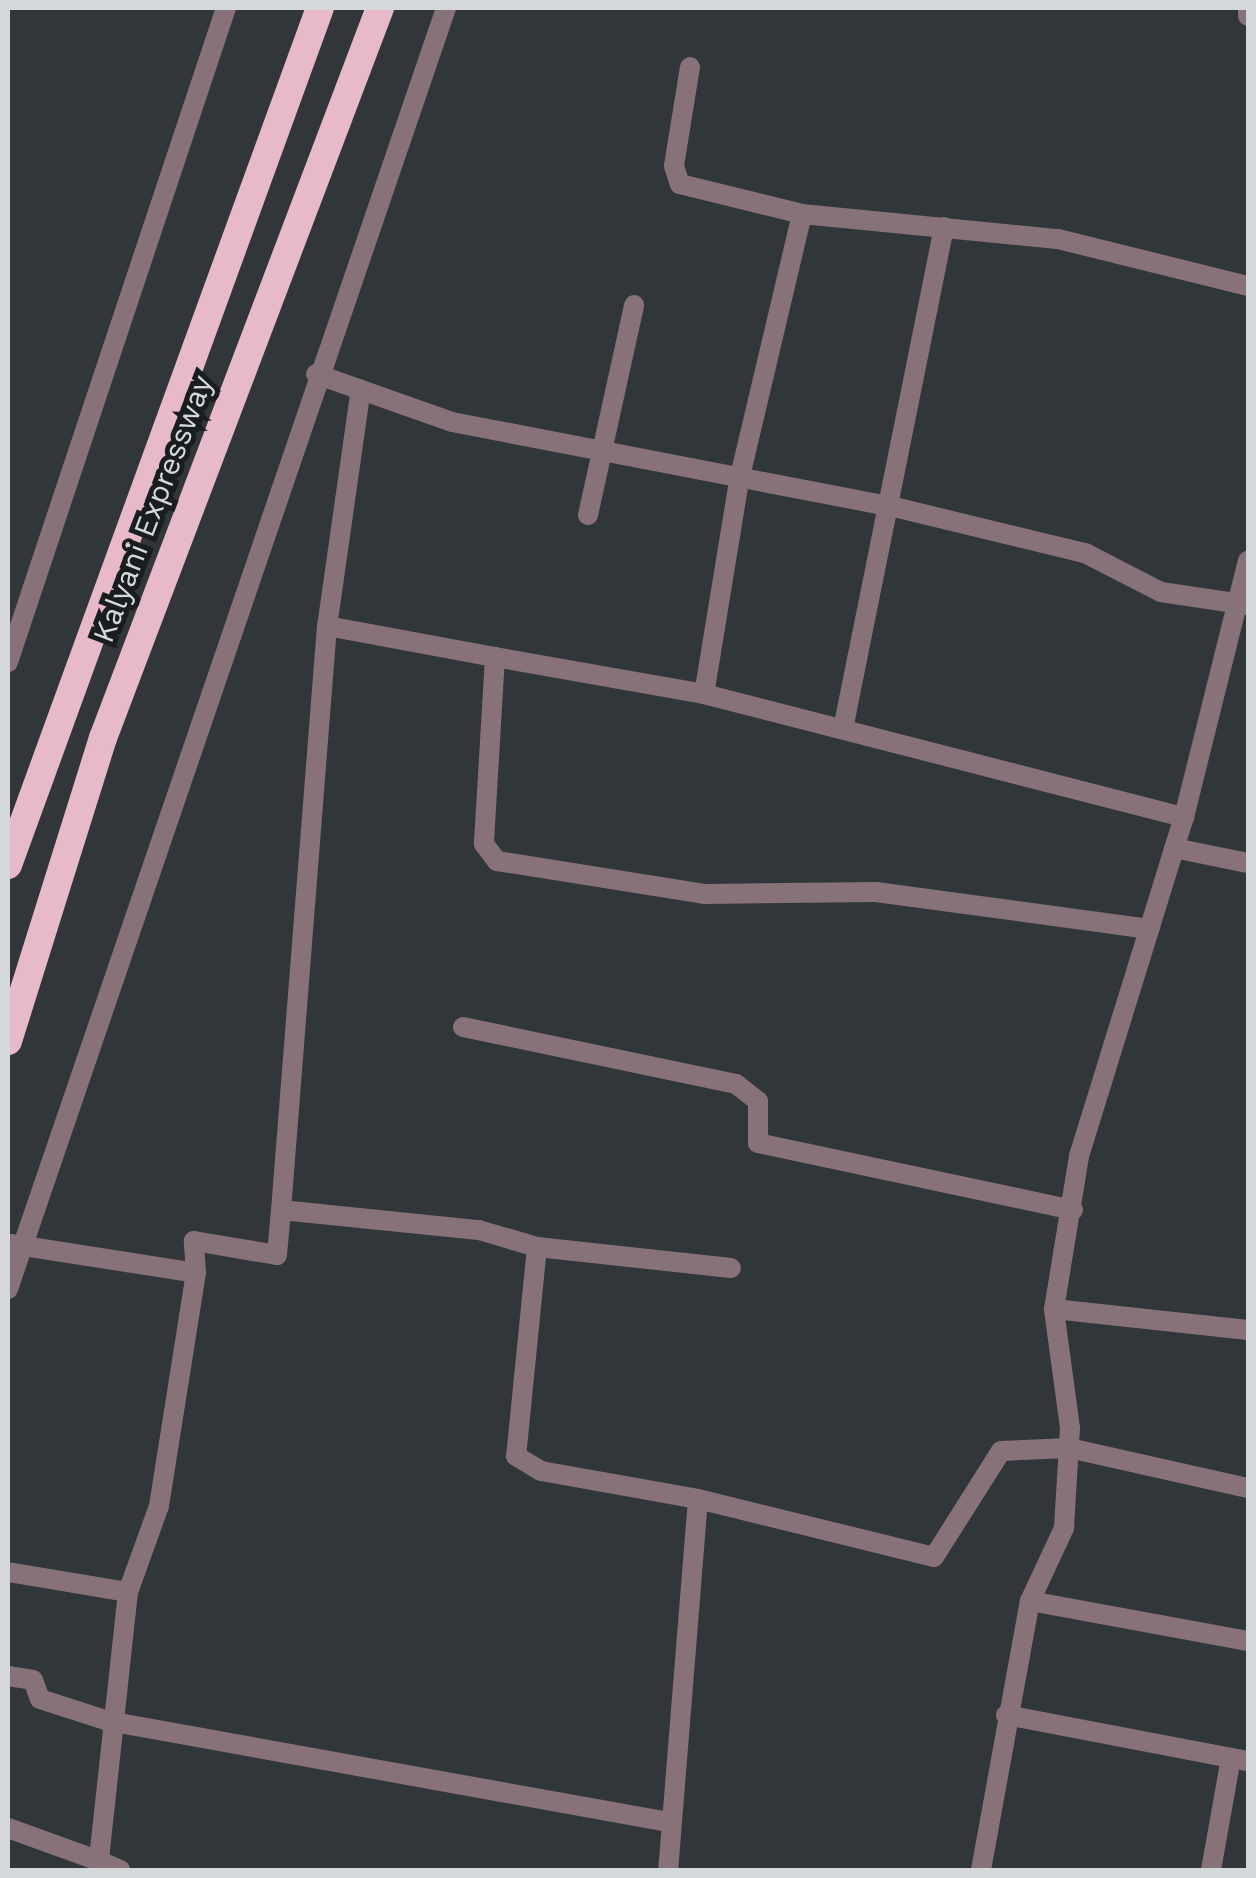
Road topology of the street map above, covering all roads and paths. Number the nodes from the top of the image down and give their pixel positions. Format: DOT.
graph roads {
  1 [pos="226,8"];
  2 [pos="320,8"];
  3 [pos="380,8"];
  4 [pos="446,8"];
  5 [pos="1248,8"];
  6 [pos="1248,16"];
  7 [pos="690,67"];
  8 [pos="802,214"];
  9 [pos="944,227"];
  10 [pos="1248,286"];
  11 [pos="634,305"];
  12 [pos="316,374"];
  13 [pos="360,395"];
  14 [pos="598,451"];
  15 [pos="739,481"];
  16 [pos="890,506"];
  17 [pos="588,515"];
  18 [pos="1248,561"];
  19 [pos="1244,604"];
  20 [pos="327,626"];
  21 [pos="495,657"];
  22 [pos="8,662"];
  23 [pos="704,694"];
  24 [pos="843,729"];
  25 [pos="1184,817"];
  26 [pos="1174,848"];
  27 [pos="1248,863"];
  28 [pos="8,865"];
  29 [pos="1150,929"];
  30 [pos="463,1027"];
  31 [pos="8,1040"];
  32 [pos="281,1210"];
  33 [pos="1072,1210"];
  34 [pos="14,1245"];
  35 [pos="537,1248"];
  36 [pos="731,1268"];
  37 [pos="196,1273"];
  38 [pos="8,1290"];
  39 [pos="1054,1309"];
  40 [pos="1248,1330"];
  41 [pos="1069,1448"];
  42 [pos="1248,1488"];
  43 [pos="698,1500"];
  44 [pos="8,1572"];
  45 [pos="128,1592"];
  46 [pos="1030,1602"];
  47 [pos="1248,1641"];
  48 [pos="8,1676"];
  49 [pos="1006,1715"];
  50 [pos="108,1721"];
  51 [pos="1240,1760"];
  52 [pos="668,1822"];
  53 [pos="8,1828"];
  54 [pos="99,1861"];
  55 [pos="125,1870"];
  56 [pos="668,1870"];
  57 [pos="981,1870"];
  58 [pos="1211,1870"];
  1 -- 22 [label="street"];
  2 -- 28 [label="highway, Kalyani Expressway"];
  3 -- 31 [label="highway, Kalyani Expressway"];
  4 -- 12 [label="street"];
  5 -- 6 [label="street"];
  7 -- 8 [label="street"];
  8 -- 9 [label="street"];
  8 -- 15 [label="street"];
  9 -- 10 [label="street"];
  9 -- 16 [label="street"];
  11 -- 14 [label="street"];
  12 -- 13 [label="street"];
  12 -- 34 [label="street"];
  13 -- 14 [label="street"];
  13 -- 20 [label="street"];
  14 -- 15 [label="street"];
  14 -- 17 [label="street"];
  15 -- 16 [label="street"];
  15 -- 23 [label="street"];
  16 -- 19 [label="street"];
  16 -- 24 [label="street"];
  18 -- 19 [label="street"];
  19 -- 25 [label="street"];
  20 -- 21 [label="street"];
  20 -- 32 [label="street"];
  21 -- 23 [label="street"];
  21 -- 29 [label="street"];
  23 -- 24 [label="street"];
  24 -- 25 [label="street"];
  25 -- 26 [label="street"];
  26 -- 27 [label="street"];
  26 -- 29 [label="street"];
  29 -- 33 [label="street"];
  30 -- 33 [label="street"];
  32 -- 35 [label="street"];
  32 -- 37 [label="street"];
  33 -- 39 [label="street"];
  34 -- 37 [label="street"];
  34 -- 38 [label="street"];
  35 -- 36 [label="street"];
  35 -- 43 [label="street"];
  37 -- 45 [label="street"];
  39 -- 40 [label="street"];
  39 -- 41 [label="street"];
  41 -- 42 [label="street"];
  41 -- 43 [label="street"];
  41 -- 46 [label="street"];
  43 -- 52 [label="street"];
  44 -- 45 [label="street"];
  45 -- 50 [label="street"];
  46 -- 47 [label="street"];
  46 -- 49 [label="street"];
  48 -- 50 [label="street"];
  49 -- 51 [label="street"];
  49 -- 57 [label="street"];
  50 -- 52 [label="street"];
  50 -- 54 [label="street"];
  51 -- 58 [label="street"];
  52 -- 56 [label="street"];
  53 -- 54 [label="street"];
  54 -- 55 [label="street"];
}
